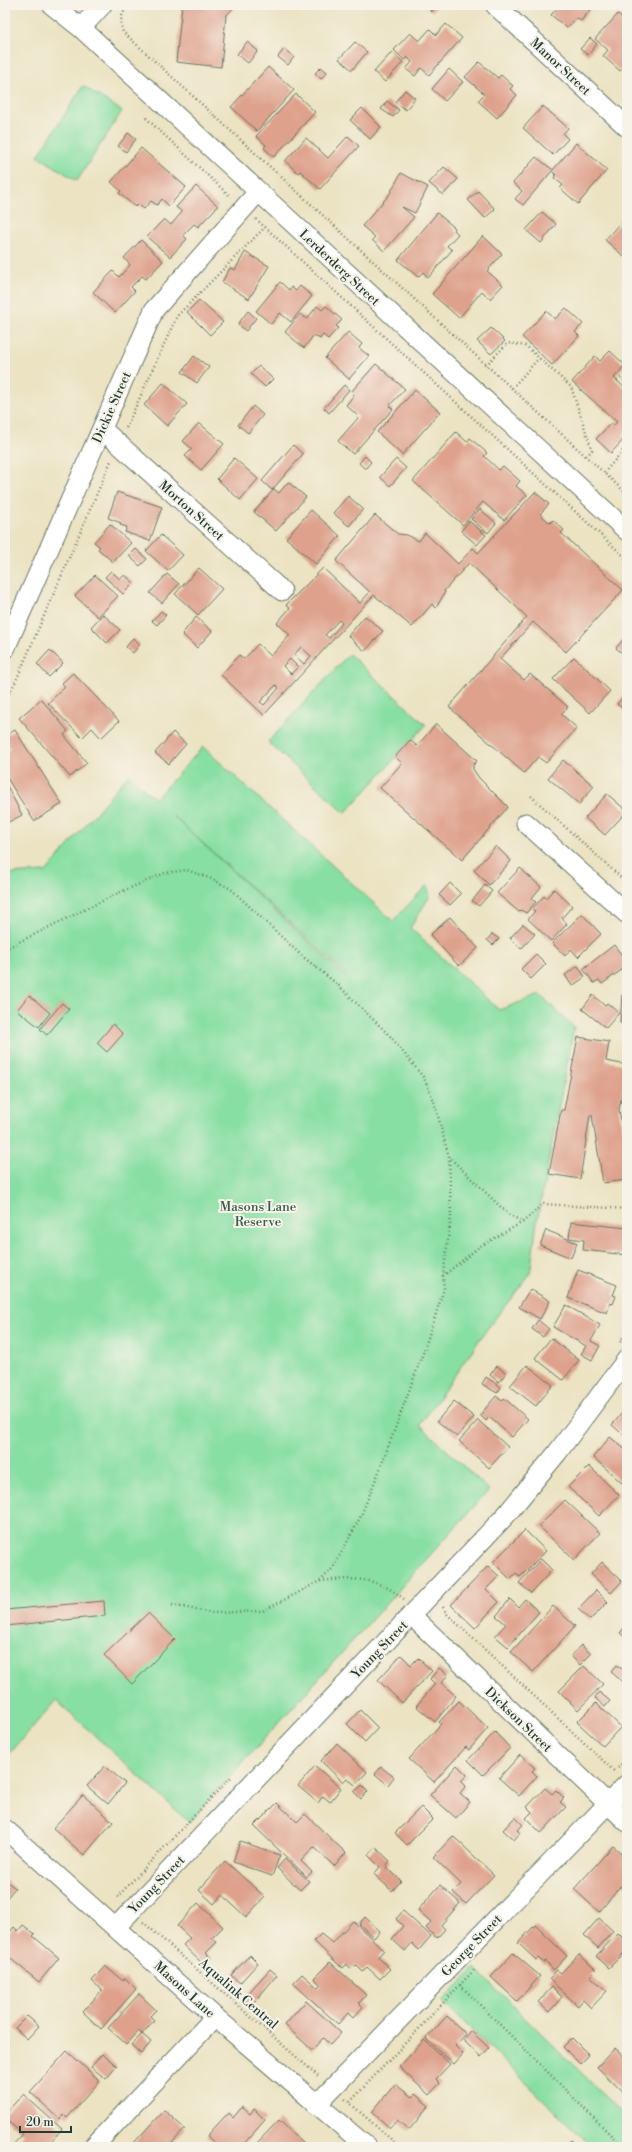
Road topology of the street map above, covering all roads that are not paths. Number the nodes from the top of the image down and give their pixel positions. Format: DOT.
graph roads {
  1 [pos="52,5"];
  2 [pos="102,5"];
  3 [pos="495,5"];
  4 [pos="81,28"];
  5 [pos="627,127"];
  6 [pos="258,192"];
  7 [pos="102,429"];
  8 [pos="627,531"];
  9 [pos="282,591"];
  10 [pos="5,648"];
  11 [pos="526,823"];
  12 [pos="627,914"];
  13 [pos="627,1359"];
  14 [pos="414,1612"];
  15 [pos="627,1784"];
  16 [pos="608,1804"];
  17 [pos="627,1822"];
  18 [pos="5,1830"];
  19 [pos="116,1927"];
  20 [pos="215,2017"];
  21 [pos="316,2105"];
  22 [pos="93,2147"];
  23 [pos="367,2147"];
  1 -- 4 [label="street, Lerderderg Street"];
  2 -- 4 [label="street"];
  3 -- 5 [label="street, Manor Street"];
  4 -- 6 [label="street, Lerderderg Street"];
  6 -- 7 [label="street, Dickie Street"];
  6 -- 8 [label="street, Lerderderg Street"];
  7 -- 9 [label="street, Morton Street"];
  7 -- 10 [label="street, Dickie Street"];
  11 -- 12 [label="street"];
  13 -- 14 [label="street, Young Street"];
  14 -- 16 [label="street, Dickson Street"];
  14 -- 19 [label="street, Young Street"];
  15 -- 16 [label="street, George Street"];
  16 -- 17 [label="street, Dickson Street"];
  16 -- 21 [label="street, George Street"];
  18 -- 19 [label="street, Masons Lane"];
  19 -- 20 [label="street, Masons Lane"];
  20 -- 21 [label="street, Masons Lane"];
  20 -- 22 [label="street"];
  21 -- 23 [label="street, Masons Lane"];
}
